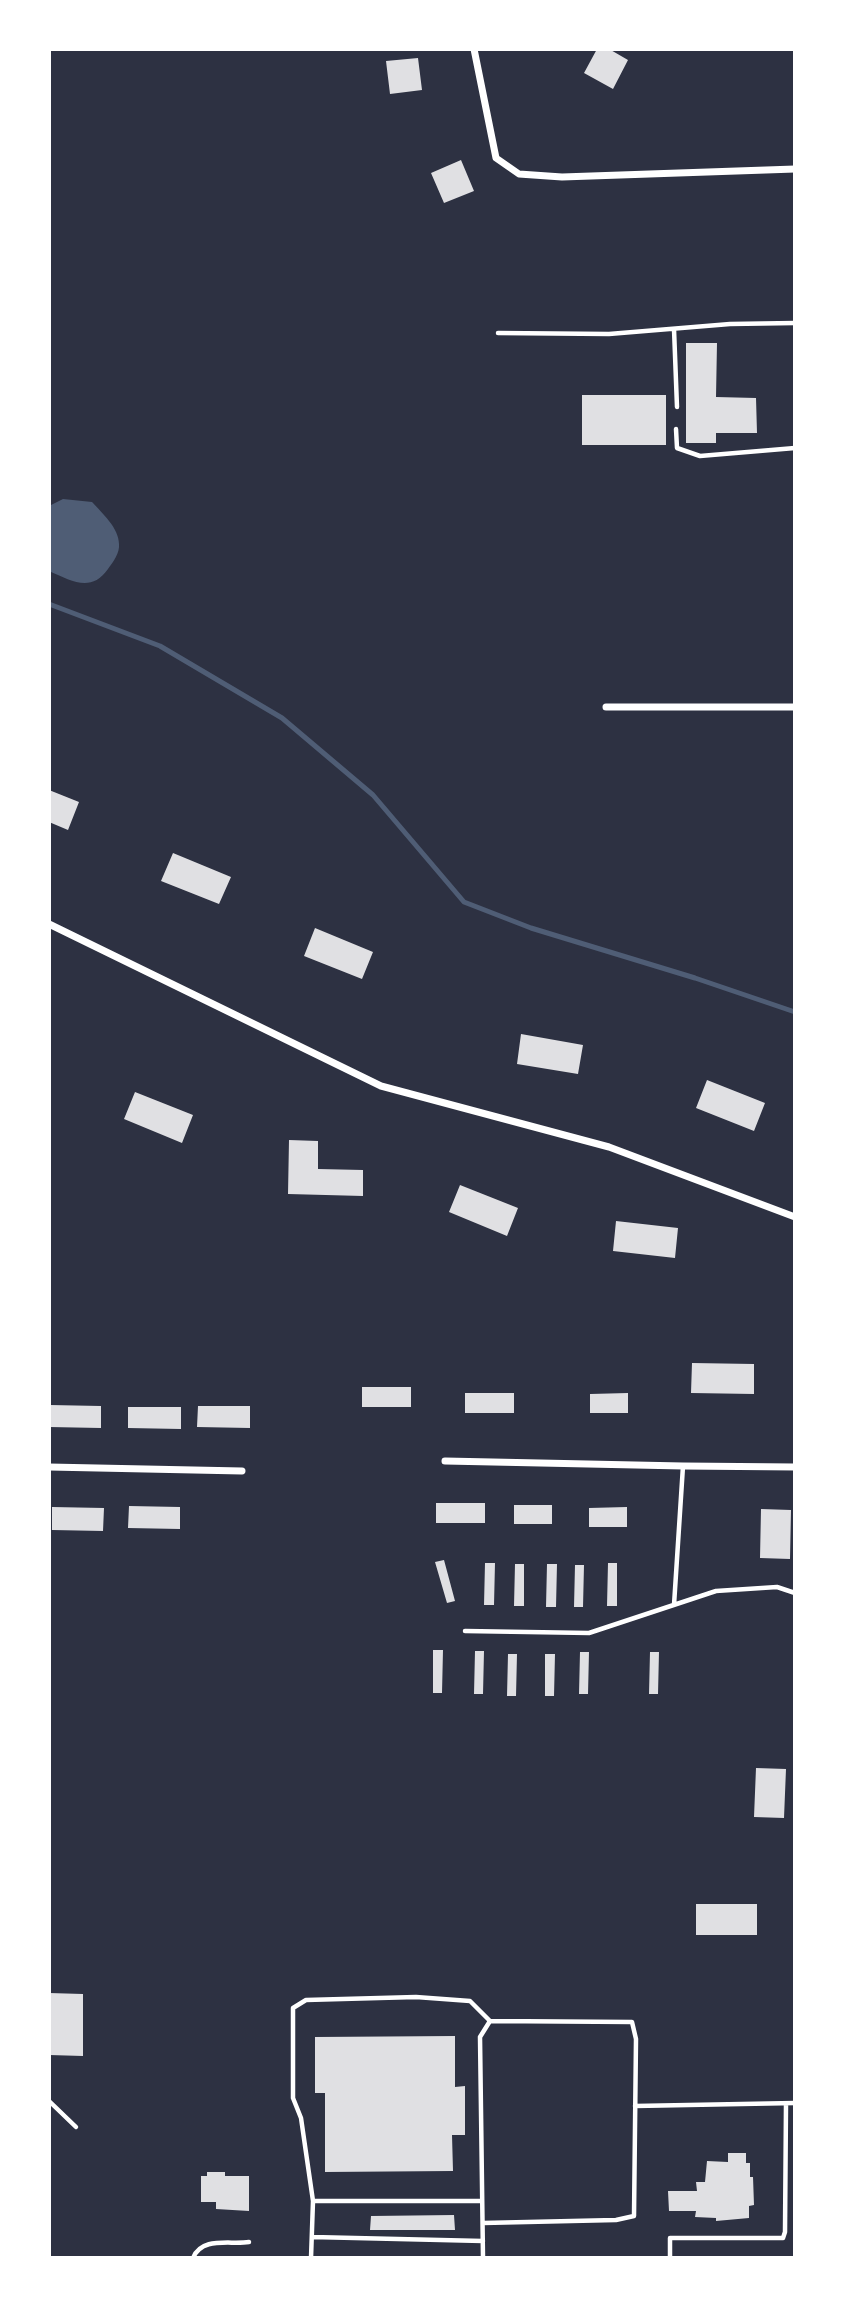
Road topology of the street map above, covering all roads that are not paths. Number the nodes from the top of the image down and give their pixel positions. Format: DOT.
graph roads {
  1 [pos="474,49"];
  2 [pos="795,169"];
  3 [pos="795,323"];
  4 [pos="674,329"];
  5 [pos="498,333"];
  6 [pos="677,407"];
  7 [pos="676,429"];
  8 [pos="795,448"];
  9 [pos="795,707"];
  10 [pos="606,708"];
  11 [pos="49,924"];
  12 [pos="795,1217"];
  13 [pos="445,1461"];
  14 [pos="682,1466"];
  15 [pos="49,1467"];
  16 [pos="795,1467"];
  17 [pos="242,1471"];
  18 [pos="795,1593"];
  19 [pos="674,1605"];
  20 [pos="465,1631"];
  21 [pos="490,2021"];
  22 [pos="49,2101"];
  23 [pos="786,2104"];
  24 [pos="795,2104"];
  25 [pos="635,2106"];
  26 [pos="76,2127"];
  27 [pos="313,2201"];
  28 [pos="482,2201"];
  29 [pos="483,2223"];
  30 [pos="312,2236"];
  31 [pos="483,2241"];
  32 [pos="249,2242"];
  33 [pos="193,2258"];
  34 [pos="311,2258"];
  35 [pos="483,2258"];
  36 [pos="670,2258"];
  1 -- 2 [label="street"];
  3 -- 4 [label="lane"];
  4 -- 5 [label="lane"];
  4 -- 6 [label="lane"];
  7 -- 8 [label="lane"];
  9 -- 10 [label="street"];
  11 -- 12 [label="street"];
  13 -- 14 [label="street"];
  14 -- 16 [label="street"];
  14 -- 19 [label="lane"];
  15 -- 17 [label="street"];
  18 -- 19 [label="lane"];
  19 -- 20 [label="lane"];
  21 -- 25 [label="lane"];
  21 -- 27 [label="lane"];
  21 -- 28 [label="lane"];
  22 -- 26 [label="lane"];
  23 -- 24 [label="lane"];
  23 -- 25 [label="lane"];
  23 -- 36 [label="lane"];
  25 -- 29 [label="lane"];
  27 -- 28 [label="lane"];
  27 -- 30 [label="lane"];
  28 -- 29 [label="lane"];
  29 -- 31 [label="lane"];
  30 -- 31 [label="lane"];
  30 -- 34 [label="lane"];
  31 -- 35 [label="lane"];
  32 -- 33 [label="lane"];
}
